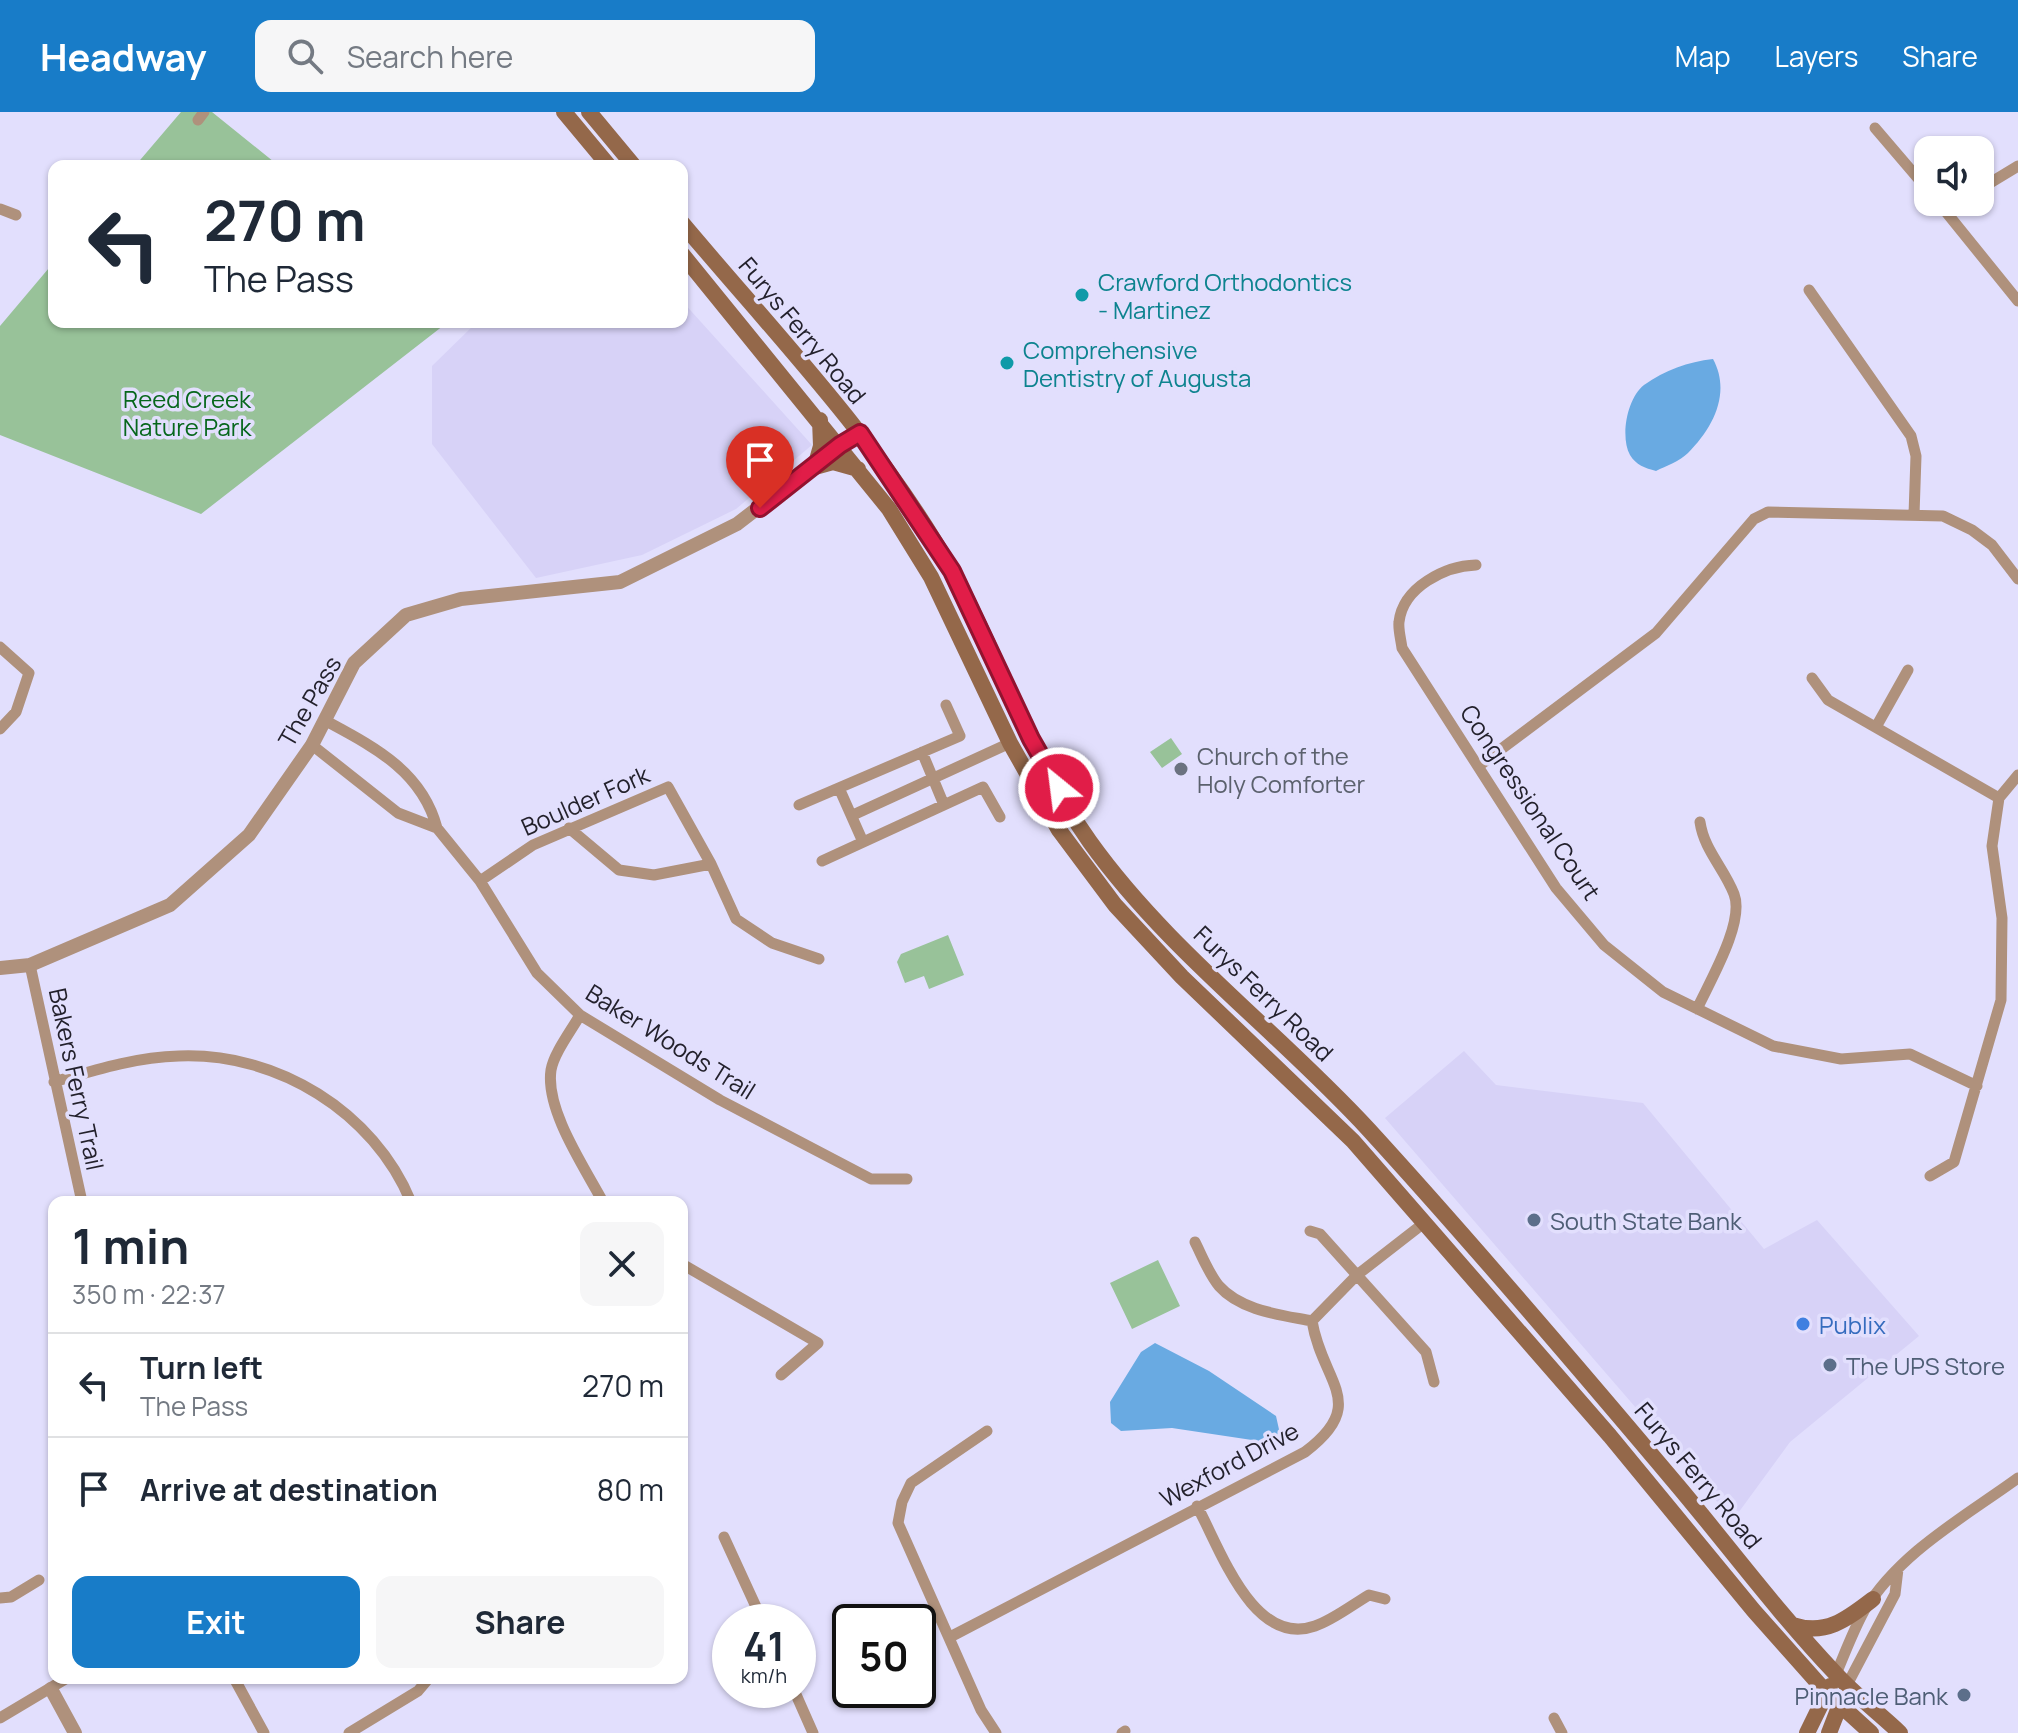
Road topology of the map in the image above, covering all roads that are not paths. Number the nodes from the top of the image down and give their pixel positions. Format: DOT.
graph roads {
  1 [pos="564,112"];
  2 [pos="589,112"];
  3 [pos="1875,128"];
  4 [pos="604,160"];
  5 [pos="629,160"];
  6 [pos="2018,166"];
  7 [pos="1914,174"];
  8 [pos="1994,181"];
  9 [pos="0,209"];
  10 [pos="16,215"];
  11 [pos="1949,216"];
  12 [pos="688,230"];
  13 [pos="688,261"];
  14 [pos="1809,290"];
  15 [pos="2018,301"];
  16 [pos="820,420"];
  17 [pos="860,433"];
  18 [pos="840,445"];
  19 [pos="815,467"];
  20 [pos="858,469"];
  21 [pos="1914,515"];
  22 [pos="1476,565"];
  23 [pos="2018,579"];
  24 [pos="0,647"];
  25 [pos="1908,670"];
  26 [pos="1812,678"];
  27 [pos="946,705"];
  28 [pos="326,721"];
  29 [pos="1876,727"];
  30 [pos="0,729"];
  31 [pos="1010,743"];
  32 [pos="312,745"];
  33 [pos="922,752"];
  34 [pos="1480,765"];
  35 [pos="2018,775"];
  36 [pos="933,778"];
  37 [pos="839,788"];
  38 [pos="1999,798"];
  39 [pos="799,805"];
  40 [pos="944,805"];
  41 [pos="853,815"];
  42 [pos="1000,817"];
  43 [pos="1700,822"];
  44 [pos="437,828"];
  45 [pos="569,828"];
  46 [pos="863,842"];
  47 [pos="822,861"];
  48 [pos="711,864"];
  49 [pos="480,881"];
  50 [pos="819,959"];
  51 [pos="30,965"];
  52 [pos="0,968"];
  53 [pos="1697,1009"];
  54 [pos="580,1015"];
  55 [pos="54,1082"];
  56 [pos="1977,1086"];
  57 [pos="1930,1176"];
  58 [pos="907,1179"];
  59 [pos="81,1196"];
  60 [pos="409,1196"];
  61 [pos="600,1196"];
  62 [pos="1424,1223"];
  63 [pos="1310,1231"];
  64 [pos="1195,1242"];
  65 [pos="688,1267"];
  66 [pos="1357,1275"];
  67 [pos="1312,1321"];
  68 [pos="781,1375"];
  69 [pos="1434,1382"];
  70 [pos="987,1431"];
  71 [pos="2018,1478"];
  72 [pos="1197,1506"];
  73 [pos="724,1537"];
  74 [pos="1898,1568"];
  75 [pos="39,1580"];
  76 [pos="0,1598"];
  77 [pos="1385,1599"];
  78 [pos="1873,1599"];
  79 [pos="755,1604"];
  80 [pos="1793,1625"];
  81 [pos="952,1636"];
  82 [pos="1842,1679"];
  83 [pos="58,1684"];
  84 [pos="237,1684"];
  85 [pos="424,1684"];
  86 [pos="51,1689"];
  87 [pos="1826,1692"];
  88 [pos="1840,1705"];
  89 [pos="802,1708"];
  90 [pos="0,1718"];
  91 [pos="1554,1718"];
  92 [pos="75,1733"];
  93 [pos="264,1733"];
  94 [pos="349,1733"];
  95 [pos="813,1733"];
  96 [pos="996,1733"];
  97 [pos="1562,1733"];
  98 [pos="1807,1733"];
  99 [pos="1829,1733"];
  100 [pos="1871,1733"];
  101 [pos="1900,1733"];
  1 -- 4 [label="main road"];
  2 -- 5 [label="main road"];
  3 -- 7 [label="street"];
  6 -- 8 [label="street"];
  9 -- 10 [label="street"];
  11 -- 15 [label="street"];
  12 -- 17 [label="main road, Furys Ferry Road"];
  13 -- 16 [label="main road, Furys Ferry Road"];
  14 -- 21 [label="street"];
  16 -- 18 [label="main road, Furys Ferry Road"];
  16 -- 19 [label="main road"];
  17 -- 18 [label="street, The Pass"];
  17 -- 80 [label="main road, Furys Ferry Road"];
  18 -- 19 [label="street, The Pass"];
  18 -- 20 [label="main road, Furys Ferry Road"];
  19 -- 20 [label="main road"];
  19 -- 28 [label="street, The Pass"];
  20 -- 31 [label="main road, Furys Ferry Road"];
  21 -- 23 [label="street"];
  21 -- 34 [label="street"];
  22 -- 34 [label="street, Congressional Court"];
  24 -- 30 [label="street"];
  25 -- 29 [label="street"];
  26 -- 29 [label="street"];
  27 -- 33 [label="street"];
  28 -- 32 [label="street, The Pass"];
  28 -- 44 [label="street, Baker Woods Trail"];
  29 -- 38 [label="street"];
  31 -- 36 [label="street"];
  31 -- 62 [label="main road, Furys Ferry Road"];
  32 -- 44 [label="street, Baker Woods Trail"];
  32 -- 51 [label="street, The Pass"];
  33 -- 36 [label="street"];
  33 -- 37 [label="street"];
  34 -- 53 [label="street, Congressional Court"];
  35 -- 38 [label="street"];
  36 -- 40 [label="street"];
  36 -- 41 [label="street"];
  37 -- 39 [label="street"];
  37 -- 41 [label="street"];
  38 -- 56 [label="street"];
  40 -- 42 [label="street"];
  40 -- 46 [label="street"];
  41 -- 46 [label="street"];
  43 -- 53 [label="street"];
  44 -- 49 [label="street, Baker Woods Trail"];
  45 -- 48 [label="street"];
  45 -- 48 [label="street, Boulder Fork"];
  45 -- 49 [label="street, Boulder Fork"];
  46 -- 47 [label="street"];
  48 -- 50 [label="street, Boulder Fork"];
  49 -- 54 [label="street, Baker Woods Trail"];
  51 -- 52 [label="street, The Pass"];
  51 -- 55 [label="street, Bakers Ferry Trail"];
  53 -- 56 [label="street, Congressional Court"];
  54 -- 58 [label="street, Baker Woods Trail"];
  54 -- 61 [label="street"];
  55 -- 59 [label="street, Bakers Ferry Trail"];
  55 -- 60 [label="street"];
  56 -- 57 [label="street"];
  62 -- 66 [label="street"];
  62 -- 87 [label="main road, Furys Ferry Road"];
  63 -- 66 [label="street"];
  64 -- 67 [label="street"];
  65 -- 68 [label="street"];
  66 -- 67 [label="street"];
  66 -- 69 [label="street"];
  67 -- 72 [label="street, Wexford Drive"];
  70 -- 81 [label="street"];
  71 -- 74 [label="street"];
  72 -- 77 [label="street"];
  72 -- 81 [label="street, Wexford Drive"];
  73 -- 79 [label="street"];
  74 -- 78 [label="street"];
  74 -- 82 [label="street"];
  75 -- 76 [label="street"];
  78 -- 80 [label="main road"];
  78 -- 82 [label="street"];
  80 -- 82 [label="main road, Furys Ferry Road"];
  81 -- 96 [label="street"];
  82 -- 87 [label="main road"];
  82 -- 88 [label="main road"];
  82 -- 101 [label="main road, Furys Ferry Road"];
  83 -- 86 [label="street"];
  84 -- 93 [label="street"];
  85 -- 94 [label="street"];
  86 -- 90 [label="street"];
  86 -- 92 [label="street"];
  87 -- 88 [label="main road, Furys Ferry Road"];
  87 -- 98 [label="main road"];
  88 -- 99 [label="main road"];
  88 -- 100 [label="main road, Furys Ferry Road"];
  89 -- 95 [label="street"];
  91 -- 97 [label="street"];
}
